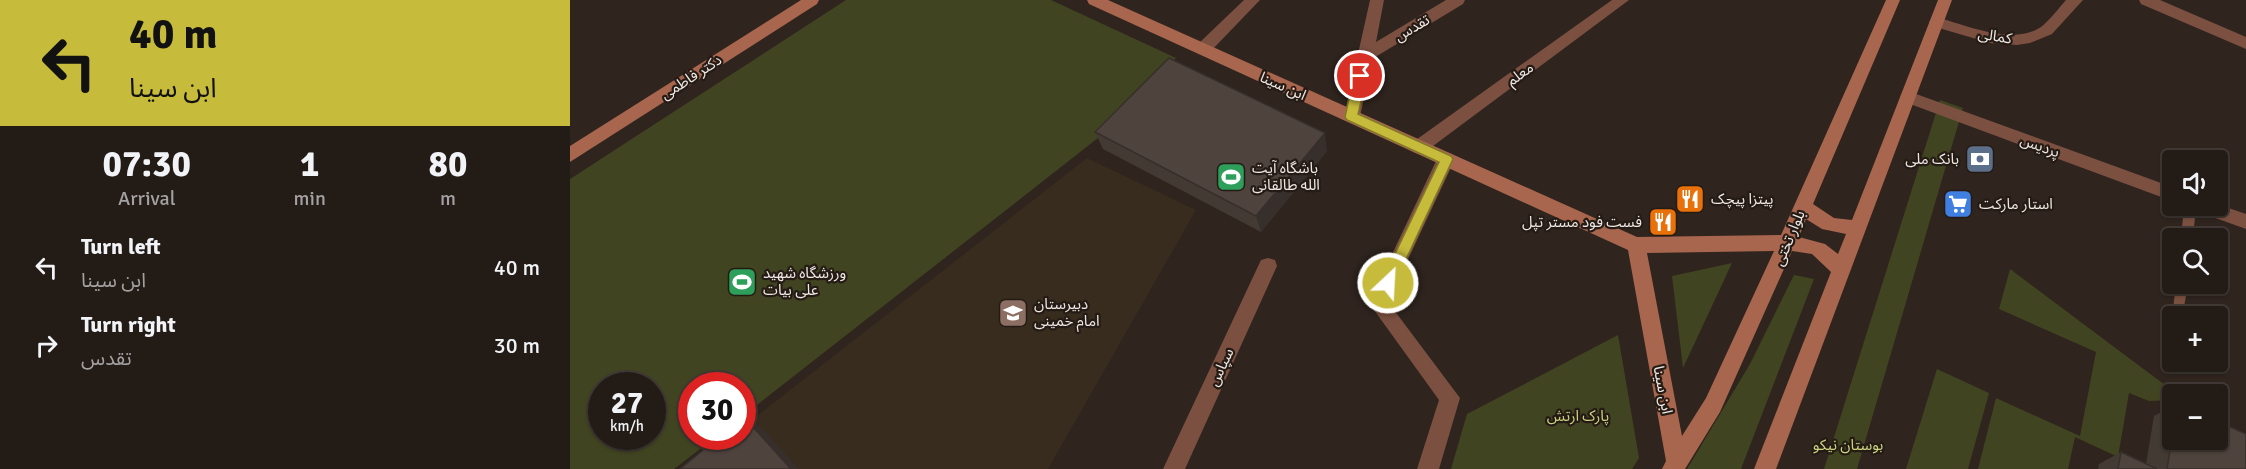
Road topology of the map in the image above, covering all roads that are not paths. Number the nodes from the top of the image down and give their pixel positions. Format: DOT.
graph roads {
  1 [pos="812,0"];
  2 [pos="1094,0"];
  3 [pos="1253,0"];
  4 [pos="1377,0"];
  5 [pos="1458,0"];
  6 [pos="1622,0"];
  7 [pos="1893,0"];
  8 [pos="1946,0"];
  9 [pos="2076,0"];
  10 [pos="2146,0"];
  11 [pos="1937,22"];
  12 [pos="2246,43"];
  13 [pos="1203,49"];
  14 [pos="1365,56"];
  15 [pos="1908,97"];
  16 [pos="1352,117"];
  17 [pos="1419,147"];
  18 [pos="570,154"];
  19 [pos="1446,159"];
  20 [pos="2162,190"];
  21 [pos="1803,206"];
  22 [pos="2228,215"];
  23 [pos="2246,222"];
  24 [pos="1859,227"];
  25 [pos="1787,243"];
  26 [pos="1636,245"];
  27 [pos="1268,266"];
  28 [pos="1841,270"];
  29 [pos="1675,466"];
  30 [pos="1174,469"];
  31 [pos="1428,469"];
  32 [pos="1765,469"];
  1 -- 18 [label="main road, دکتر فاطمی"];
  2 -- 13 [label="main road, ابن سینا"];
  3 -- 13 [label="street"];
  4 -- 14 [label="street, تقدس"];
  5 -- 14 [label="street, تقدس"];
  6 -- 17 [label="street, معلم"];
  7 -- 21 [label="main road, بلوار تختی"];
  8 -- 11 [label="main road"];
  9 -- 11 [label="street, کمالی"];
  10 -- 12 [label="street"];
  11 -- 15 [label="main road"];
  13 -- 16 [label="main road, ابن سینا"];
  14 -- 16 [label="street, تقدس"];
  15 -- 20 [label="street, پردیس"];
  15 -- 24 [label="main road"];
  16 -- 17 [label="main road, ابن سینا"];
  17 -- 19 [label="main road, ابن سینا"];
  19 -- 26 [label="main road, ابن سینا"];
  19 -- 31 [label="street"];
  21 -- 24 [label="main road"];
  21 -- 25 [label="main road, بلوار تختی"];
  22 -- 23 [label="street"];
  24 -- 28 [label="main road"];
  25 -- 26 [label="main road, ابن سینا"];
  25 -- 28 [label="main road, ابن سینا"];
  25 -- 29 [label="main road, بلوار تختی"];
  26 -- 29 [label="main road, ابن سینا"];
  27 -- 30 [label="street, سپاس"];
  28 -- 32 [label="main road"];
}
